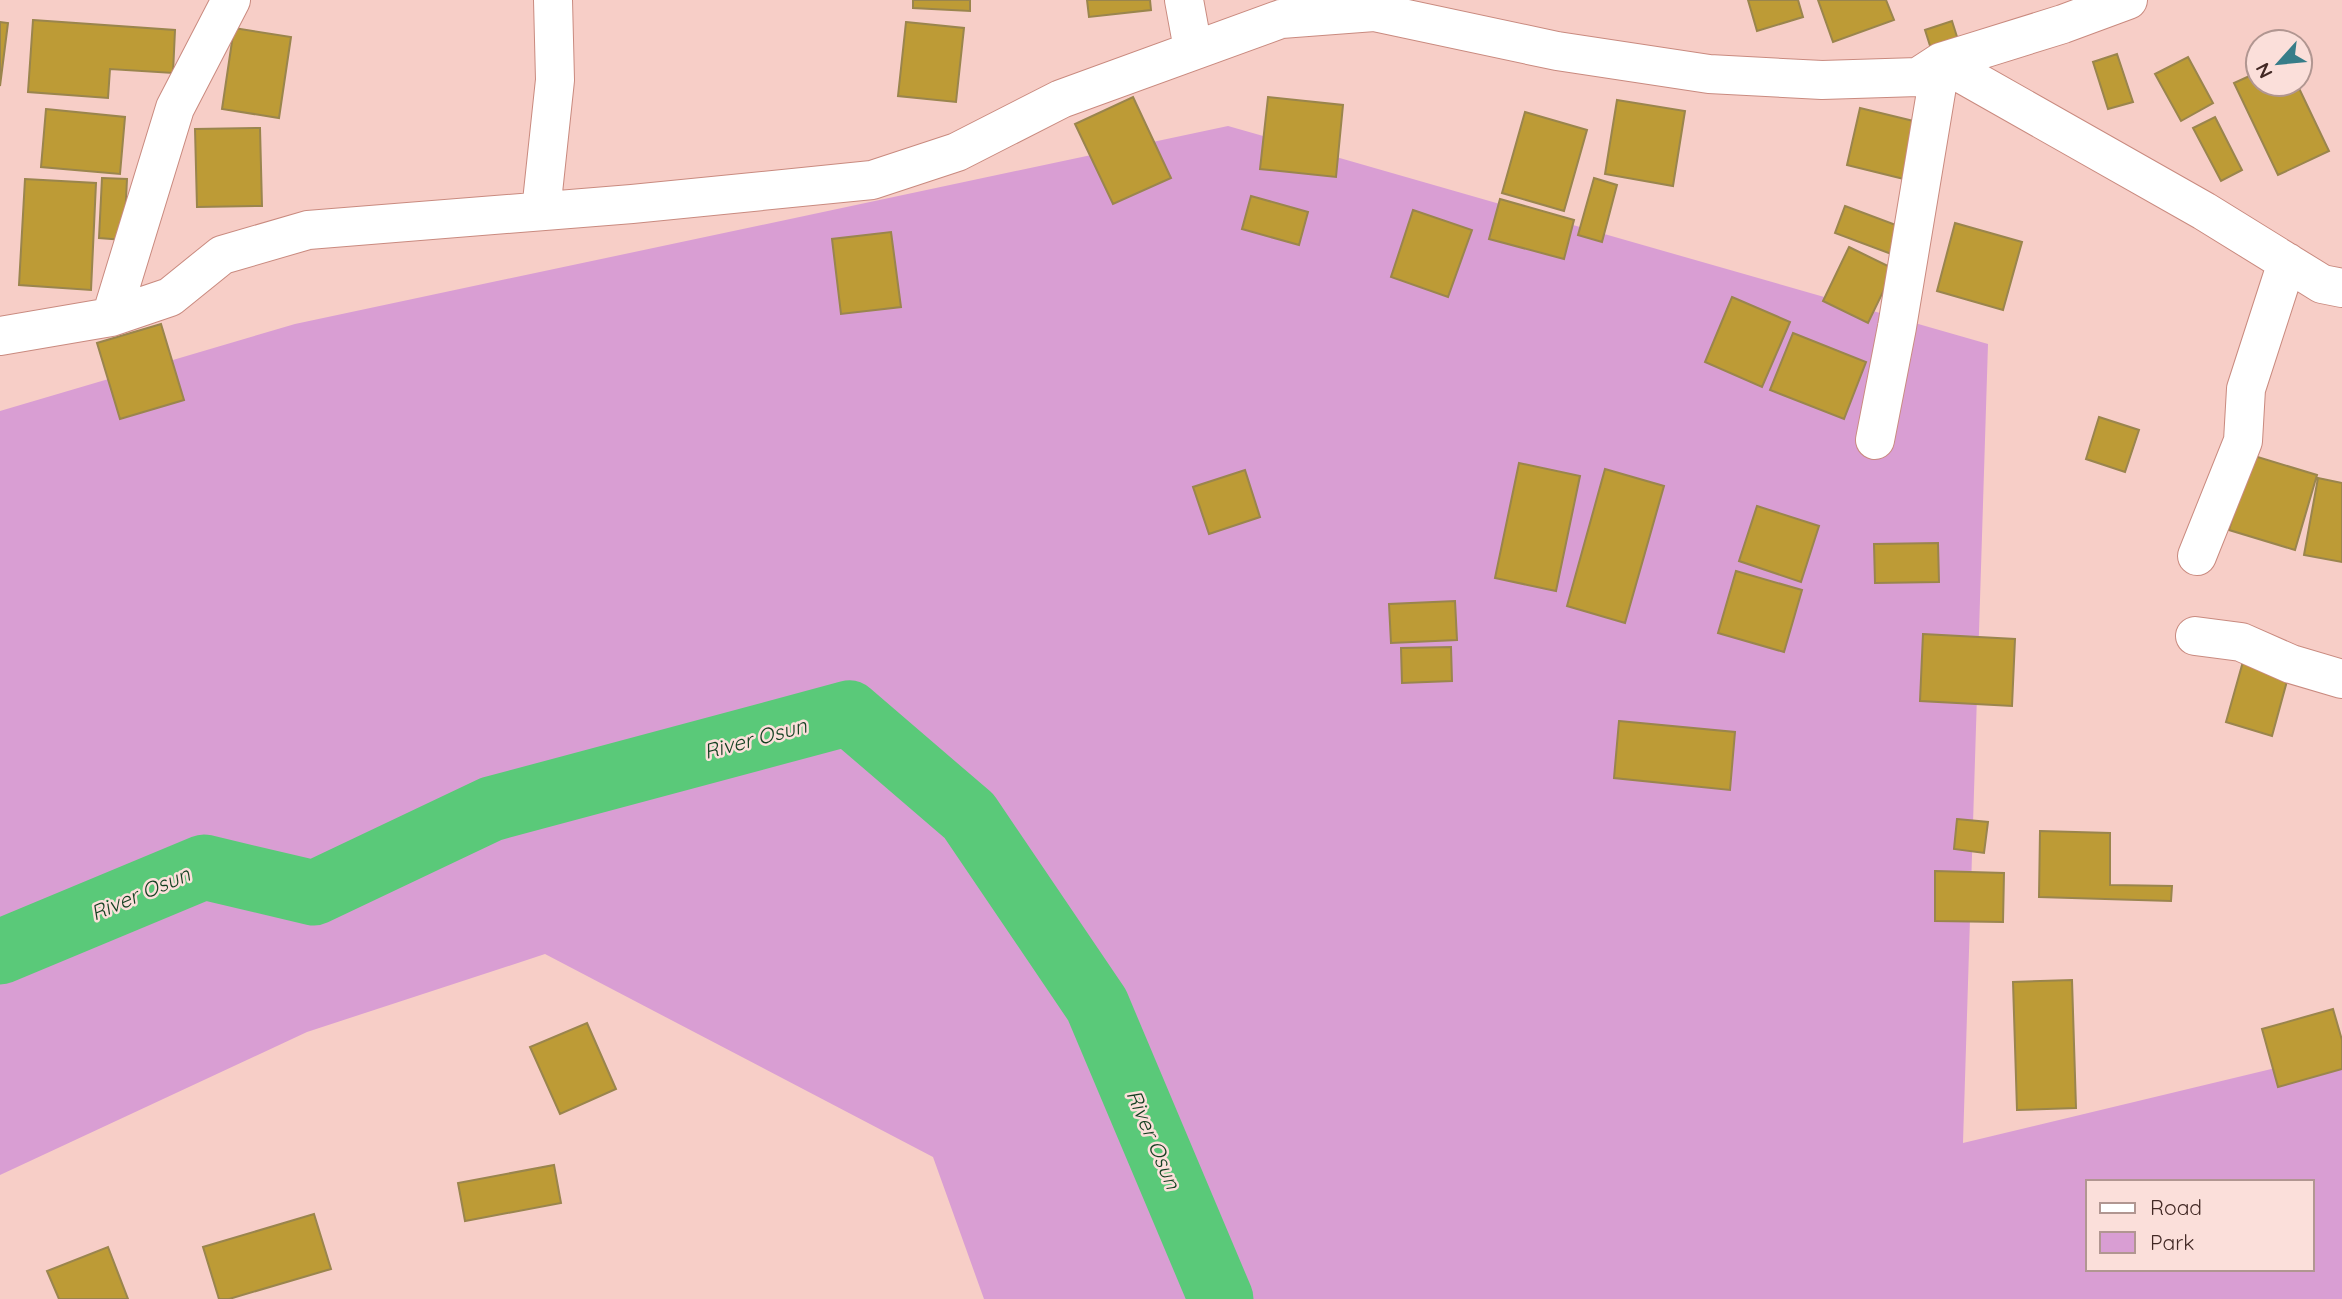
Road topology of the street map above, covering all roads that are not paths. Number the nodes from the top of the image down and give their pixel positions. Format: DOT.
graph roads {
  1 [pos="231,0"];
  2 [pos="553,0"];
  3 [pos="1184,0"];
  4 [pos="2129,0"];
  5 [pos="2060,12"];
  6 [pos="1193,49"];
  7 [pos="1941,62"];
  8 [pos="541,211"];
  9 [pos="2287,262"];
  10 [pos="2342,288"];
  11 [pos="111,317"];
  12 [pos="0,336"];
  13 [pos="1875,440"];
  14 [pos="2197,556"];
  15 [pos="2195,636"];
  16 [pos="2342,679"];
  1 -- 11 [label="street"];
  2 -- 8 [label="street"];
  3 -- 6 [label="street"];
  4 -- 5 [label="street"];
  5 -- 7 [label="street"];
  6 -- 7 [label="street"];
  6 -- 8 [label="street"];
  7 -- 9 [label="street"];
  7 -- 13 [label="street"];
  8 -- 11 [label="street"];
  9 -- 10 [label="street"];
  9 -- 14 [label="street"];
  11 -- 12 [label="street"];
  15 -- 16 [label="street"];
}
